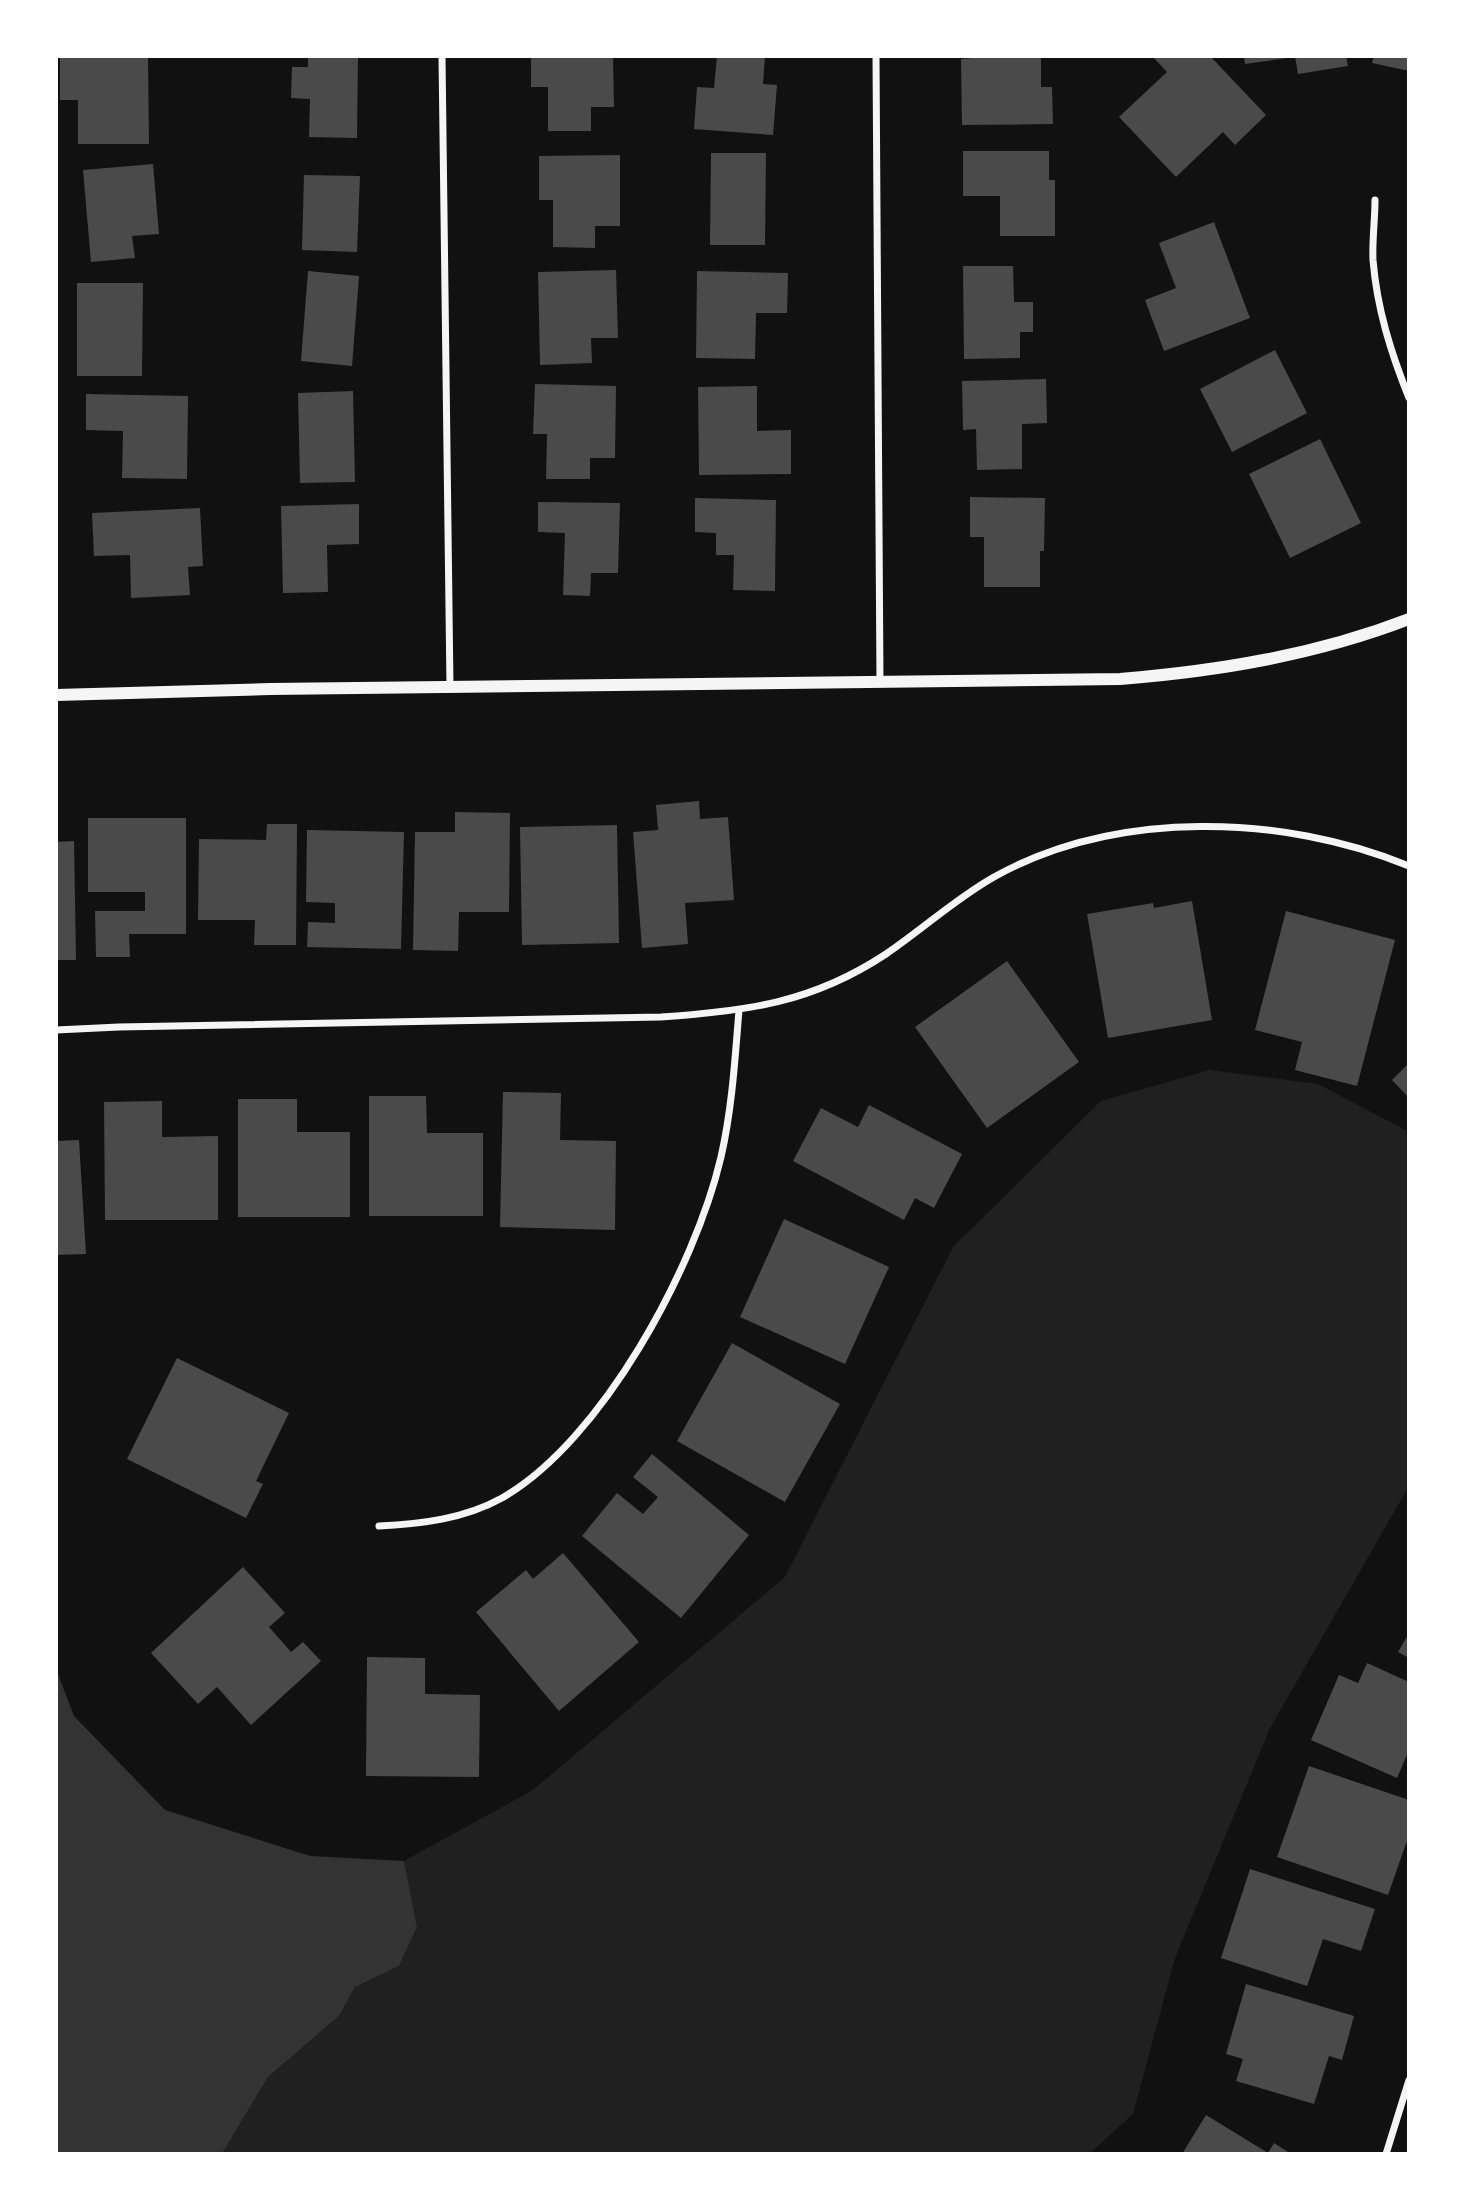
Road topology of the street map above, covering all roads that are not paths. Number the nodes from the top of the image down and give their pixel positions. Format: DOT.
graph roads {
  1 [pos="442,56"];
  2 [pos="876,56"];
  3 [pos="1376,200"];
  4 [pos="1409,398"];
  5 [pos="1409,619"];
  6 [pos="880,683"];
  7 [pos="450,687"];
  8 [pos="56,695"];
  9 [pos="1409,866"];
  10 [pos="739,1010"];
  11 [pos="56,1030"];
  12 [pos="379,1526"];
  13 [pos="1409,2080"];
  14 [pos="1386,2154"];
  1 -- 7 [label="street"];
  2 -- 6 [label="street"];
  3 -- 4 [label="street"];
  5 -- 6 [label="street"];
  6 -- 7 [label="street"];
  7 -- 8 [label="street"];
  9 -- 10 [label="street"];
  10 -- 11 [label="street"];
  10 -- 12 [label="street"];
  13 -- 14 [label="street"];
}
